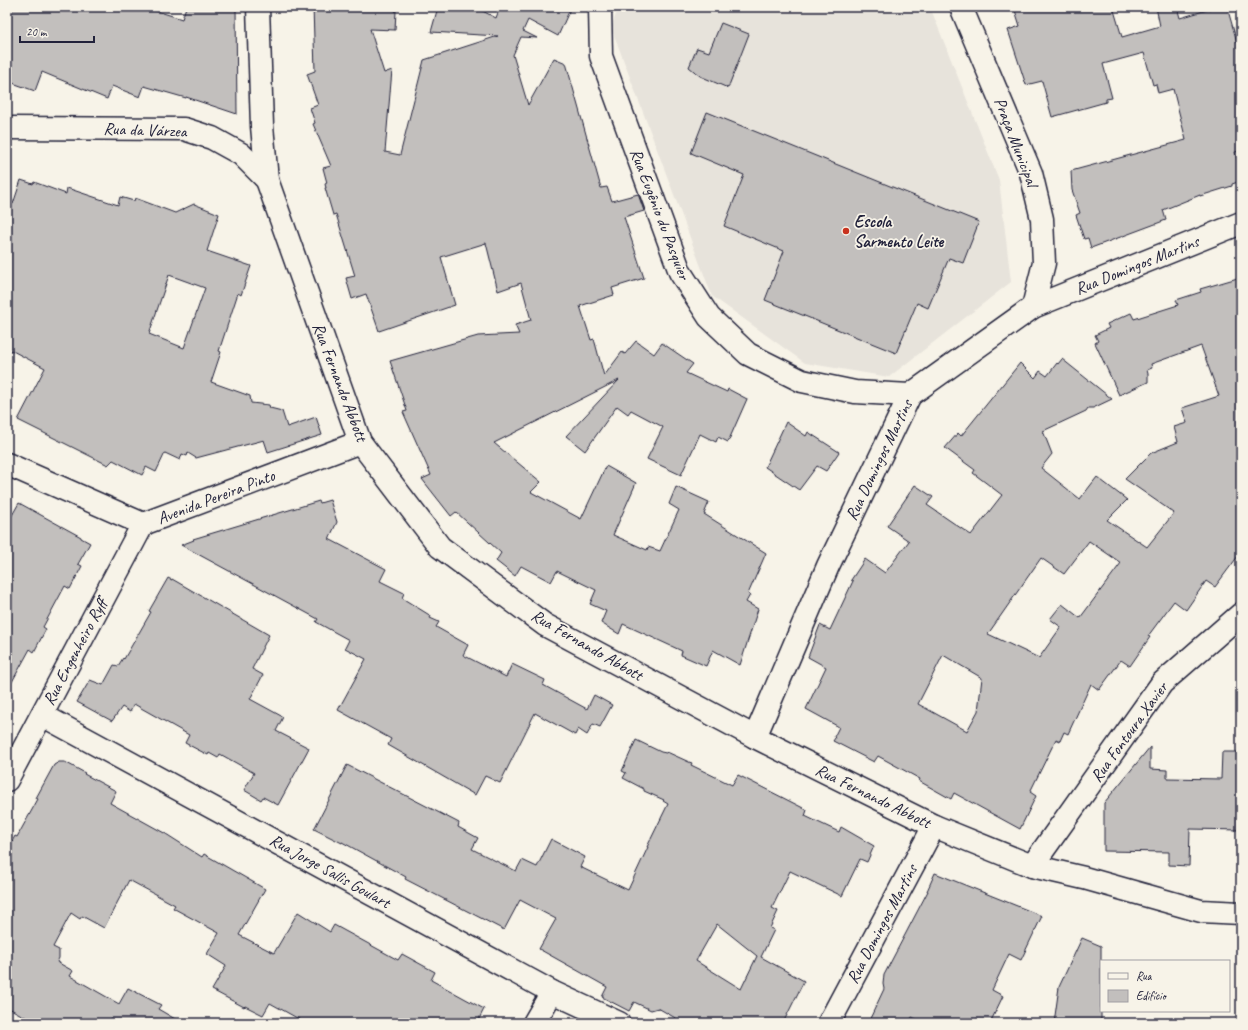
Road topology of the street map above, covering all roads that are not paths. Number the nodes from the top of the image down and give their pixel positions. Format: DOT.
graph roads {
  1 [pos="258,7"];
  2 [pos="600,7"];
  3 [pos="961,7"];
  4 [pos="7,128"];
  5 [pos="267,180"];
  6 [pos="1241,223"];
  7 [pos="1033,307"];
  8 [pos="910,395"];
  9 [pos="360,442"];
  10 [pos="7,464"];
  11 [pos="144,524"];
  12 [pos="1241,614"];
  13 [pos="42,715"];
  14 [pos="755,737"];
  15 [pos="7,780"];
  16 [pos="934,826"];
  17 [pos="1032,866"];
  18 [pos="1241,913"];
  19 [pos="552,992"];
  20 [pos="534,1023"];
  21 [pos="619,1023"];
  22 [pos="829,1023"];
  1 -- 5 [label="street, Rua Fernando Abbott"];
  2 -- 8 [label="street, Rua Eugênio du Pasquier"];
  3 -- 7 [label="street, Praça Municipal"];
  4 -- 5 [label="street, Rua da Várzea"];
  5 -- 9 [label="street, Rua Fernando Abbott"];
  6 -- 7 [label="street, Rua Domingos Martins"];
  7 -- 8 [label="street, Rua Domingos Martins"];
  8 -- 14 [label="street, Rua Domingos Martins"];
  9 -- 11 [label="street, Avenida Pereira Pinto"];
  9 -- 14 [label="street, Rua Fernando Abbott"];
  10 -- 11 [label="street, Avenida Pereira Pinto"];
  11 -- 13 [label="street, Rua Engenheiro Ryff"];
  12 -- 17 [label="street, Rua Fontoura Xavier"];
  13 -- 15 [label="street, Rua Engenheiro Ryff"];
  13 -- 19 [label="street, Rua Jorge Sallis Goulart"];
  14 -- 16 [label="street, Rua Fernando Abbott"];
  16 -- 17 [label="street, Rua Fernando Abbott"];
  16 -- 22 [label="street, Rua Domingos Martins"];
  17 -- 18 [label="street, Rua Fernando Abbott"];
  19 -- 20 [label="street"];
  19 -- 21 [label="street, Rua Jorge Sallis Goulart"];
}
